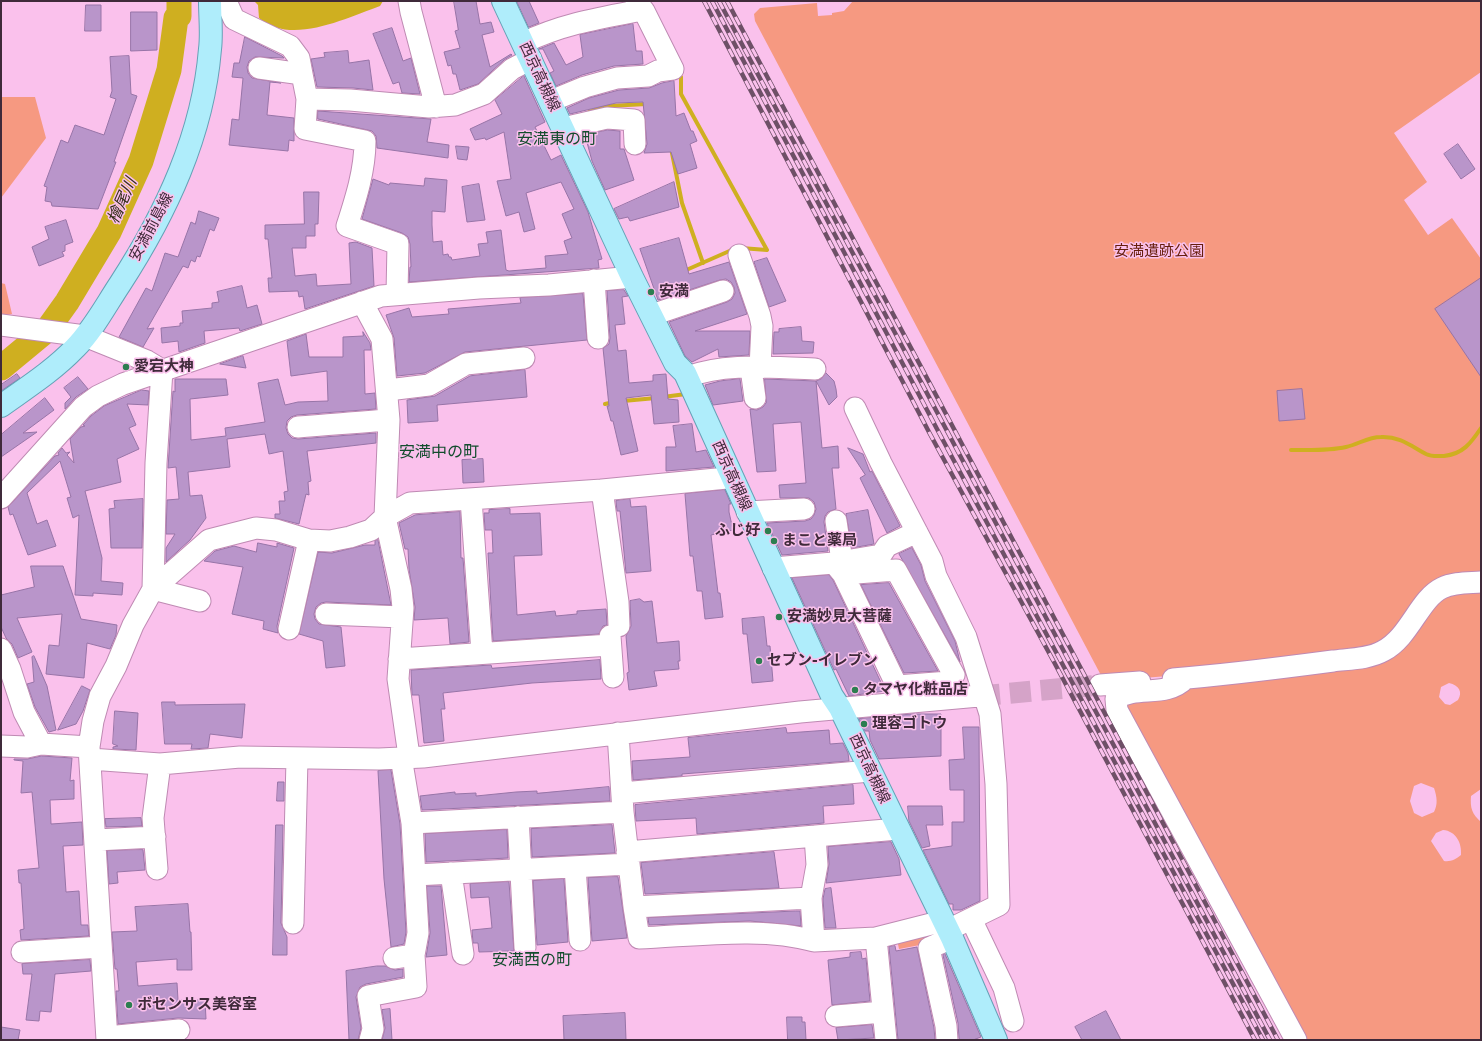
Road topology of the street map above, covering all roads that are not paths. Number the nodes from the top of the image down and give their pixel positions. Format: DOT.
graph roads {
  1 [pos="210,1"];
  2 [pos="226,1"];
  3 [pos="503,1"];
  4 [pos="412,3"];
  5 [pos="639,6"];
  6 [pos="527,51"];
  7 [pos="259,68"];
  8 [pos="302,74"];
  9 [pos="307,99"];
  10 [pos="550,101"];
  11 [pos="436,107"];
  12 [pos="563,128"];
  13 [pos="635,144"];
  14 [pos="739,255"];
  15 [pos="632,277"];
  16 [pos="594,280"];
  17 [pos="723,291"];
  18 [pos="397,294"];
  19 [pos="362,302"];
  20 [pos="652,315"];
  21 [pos="6,326"];
  22 [pos="78,335"];
  23 [pos="598,338"];
  24 [pos="524,358"];
  25 [pos="756,368"];
  26 [pos="162,370"];
  27 [pos="805,374"];
  28 [pos="687,377"];
  29 [pos="388,390"];
  30 [pos="755,398"];
  31 [pos="1,406"];
  32 [pos="855,408"];
  33 [pos="389,420"];
  34 [pos="298,427"];
  35 [pos="727,478"];
  36 [pos="602,490"];
  37 [pos="1,498"];
  38 [pos="472,499"];
  39 [pos="804,509"];
  40 [pos="747,512"];
  41 [pos="385,517"];
  42 [pos="836,521"];
  43 [pos="918,532"];
  44 [pos="309,540"];
  45 [pos="840,566"];
  46 [pos="773,568"];
  47 [pos="1481,582"];
  48 [pos="153,589"];
  49 [pos="200,601"];
  50 [pos="326,614"];
  51 [pos="402,617"];
  52 [pos="289,629"];
  53 [pos="613,636"];
  54 [pos="2,651"];
  55 [pos="482,654"];
  56 [pos="399,658"];
  57 [pos="613,678"];
  58 [pos="1186,678"];
  59 [pos="1100,685"];
  60 [pos="979,696"];
  61 [pos="840,708"];
  62 [pos="618,733"];
  63 [pos="41,744"];
  64 [pos="1,746"];
  65 [pos="90,753"];
  66 [pos="405,757"];
  67 [pos="297,759"];
  68 [pos="160,764"];
  69 [pos="870,772"];
  70 [pos="622,803"];
  71 [pos="518,817"];
  72 [pos="412,823"];
  73 [pos="898,829"];
  74 [pos="815,836"];
  75 [pos="155,837"];
  76 [pos="96,840"];
  77 [pos="628,858"];
  78 [pos="575,867"];
  79 [pos="157,869"];
  80 [pos="521,870"];
  81 [pos="451,873"];
  82 [pos="415,875"];
  83 [pos="811,898"];
  84 [pos="634,907"];
  85 [pos="971,919"];
  86 [pos="293,923"];
  87 [pos="947,930"];
  88 [pos="876,938"];
  89 [pos="580,940"];
  90 [pos="814,941"];
  91 [pos="101,947"];
  92 [pos="525,948"];
  93 [pos="22,952"];
  94 [pos="463,954"];
  95 [pos="414,955"];
  96 [pos="394,958"];
  97 [pos="883,1012"];
  98 [pos="836,1016"];
  99 [pos="1013,1021"];
  100 [pos="179,1030"];
  101 [pos="107,1038"];
  102 [pos="370,1040"];
  103 [pos="886,1040"];
  104 [pos="947,1040"];
  105 [pos="996,1040"];
  106 [pos="1296,1040"];
  1 -- 22 [label="main road, 安満前島線"];
  2 -- 8 [label="street"];
  3 -- 6 [label="main road, 西京高槻線"];
  4 -- 11 [label="street"];
  5 -- 6 [label="street"];
  5 -- 10 [label="street"];
  6 -- 10 [label="main road, 西京高槻線"];
  6 -- 11 [label="street"];
  7 -- 8 [label="street"];
  8 -- 9 [label="street"];
  9 -- 11 [label="street"];
  9 -- 18 [label="street"];
  10 -- 12 [label="main road, 西京高槻線"];
  12 -- 13 [label="street"];
  12 -- 15 [label="main road, 西京高槻線"];
  14 -- 25 [label="street"];
  15 -- 16 [label="street"];
  15 -- 20 [label="main road, 西京高槻線"];
  16 -- 18 [label="street"];
  16 -- 23 [label="street"];
  17 -- 20 [label="street"];
  18 -- 19 [label="street"];
  19 -- 26 [label="street"];
  19 -- 29 [label="street"];
  20 -- 28 [label="main road, 西京高槻線"];
  21 -- 22 [label="street"];
  22 -- 26 [label="street"];
  22 -- 31 [label="main road, 安満前島線"];
  24 -- 29 [label="street"];
  25 -- 27 [label="street"];
  25 -- 28 [label="street"];
  25 -- 30 [label="street"];
  26 -- 37 [label="street"];
  26 -- 48 [label="street"];
  28 -- 40 [label="main road, 西京高槻線"];
  29 -- 33 [label="street"];
  32 -- 43 [label="street"];
  33 -- 34 [label="street"];
  33 -- 41 [label="street"];
  35 -- 36 [label="street"];
  36 -- 38 [label="street"];
  36 -- 53 [label="street"];
  38 -- 41 [label="street"];
  38 -- 55 [label="street"];
  39 -- 40 [label="street"];
  40 -- 46 [label="main road, 西京高槻線"];
  41 -- 44 [label="street"];
  41 -- 51 [label="street"];
  42 -- 45 [label="street"];
  43 -- 45 [label="street"];
  43 -- 85 [label="street"];
  44 -- 48 [label="street"];
  44 -- 52 [label="street"];
  45 -- 45 [label="street"];
  45 -- 46 [label="street"];
  46 -- 61 [label="main road, 西京高槻線"];
  47 -- 58 [label="street"];
  48 -- 49 [label="street"];
  48 -- 65 [label="street"];
  50 -- 51 [label="street"];
  51 -- 56 [label="street"];
  53 -- 55 [label="street"];
  53 -- 57 [label="street"];
  54 -- 63 [label="street"];
  55 -- 56 [label="street"];
  56 -- 66 [label="street"];
  58 -- 59 [label="street"];
  58 -- 106 [label="street"];
  60 -- 61 [label="street"];
  61 -- 62 [label="street"];
  61 -- 69 [label="main road, 西京高槻線"];
  62 -- 66 [label="street"];
  62 -- 70 [label="street"];
  63 -- 64 [label="street"];
  63 -- 65 [label="street"];
  65 -- 68 [label="street"];
  65 -- 76 [label="street"];
  66 -- 67 [label="street"];
  66 -- 72 [label="street"];
  67 -- 68 [label="street"];
  67 -- 86 [label="street"];
  68 -- 75 [label="street"];
  69 -- 70 [label="street"];
  69 -- 73 [label="main road, 西京高槻線"];
  70 -- 71 [label="street"];
  70 -- 77 [label="street"];
  71 -- 72 [label="street"];
  71 -- 80 [label="street"];
  72 -- 82 [label="street"];
  73 -- 74 [label="street"];
  73 -- 87 [label="main road, 西京高槻線"];
  74 -- 77 [label="street"];
  74 -- 83 [label="street"];
  75 -- 76 [label="street"];
  75 -- 79 [label="street"];
  76 -- 91 [label="street"];
  77 -- 78 [label="street"];
  77 -- 84 [label="street"];
  78 -- 80 [label="street"];
  78 -- 89 [label="street"];
  80 -- 81 [label="street"];
  80 -- 92 [label="street"];
  81 -- 82 [label="street"];
  81 -- 94 [label="street"];
  82 -- 95 [label="street"];
  83 -- 84 [label="street"];
  83 -- 90 [label="street"];
  84 -- 90 [label="street"];
  85 -- 87 [label="street"];
  85 -- 99 [label="street"];
  87 -- 88 [label="street"];
  87 -- 104 [label="street"];
  87 -- 105 [label="main road, 西京高槻線"];
  88 -- 90 [label="street"];
  88 -- 97 [label="street"];
  91 -- 93 [label="street"];
  91 -- 101 [label="street"];
  95 -- 96 [label="street"];
  95 -- 102 [label="street"];
  97 -- 98 [label="street"];
  97 -- 103 [label="street"];
  100 -- 101 [label="street"];
}
